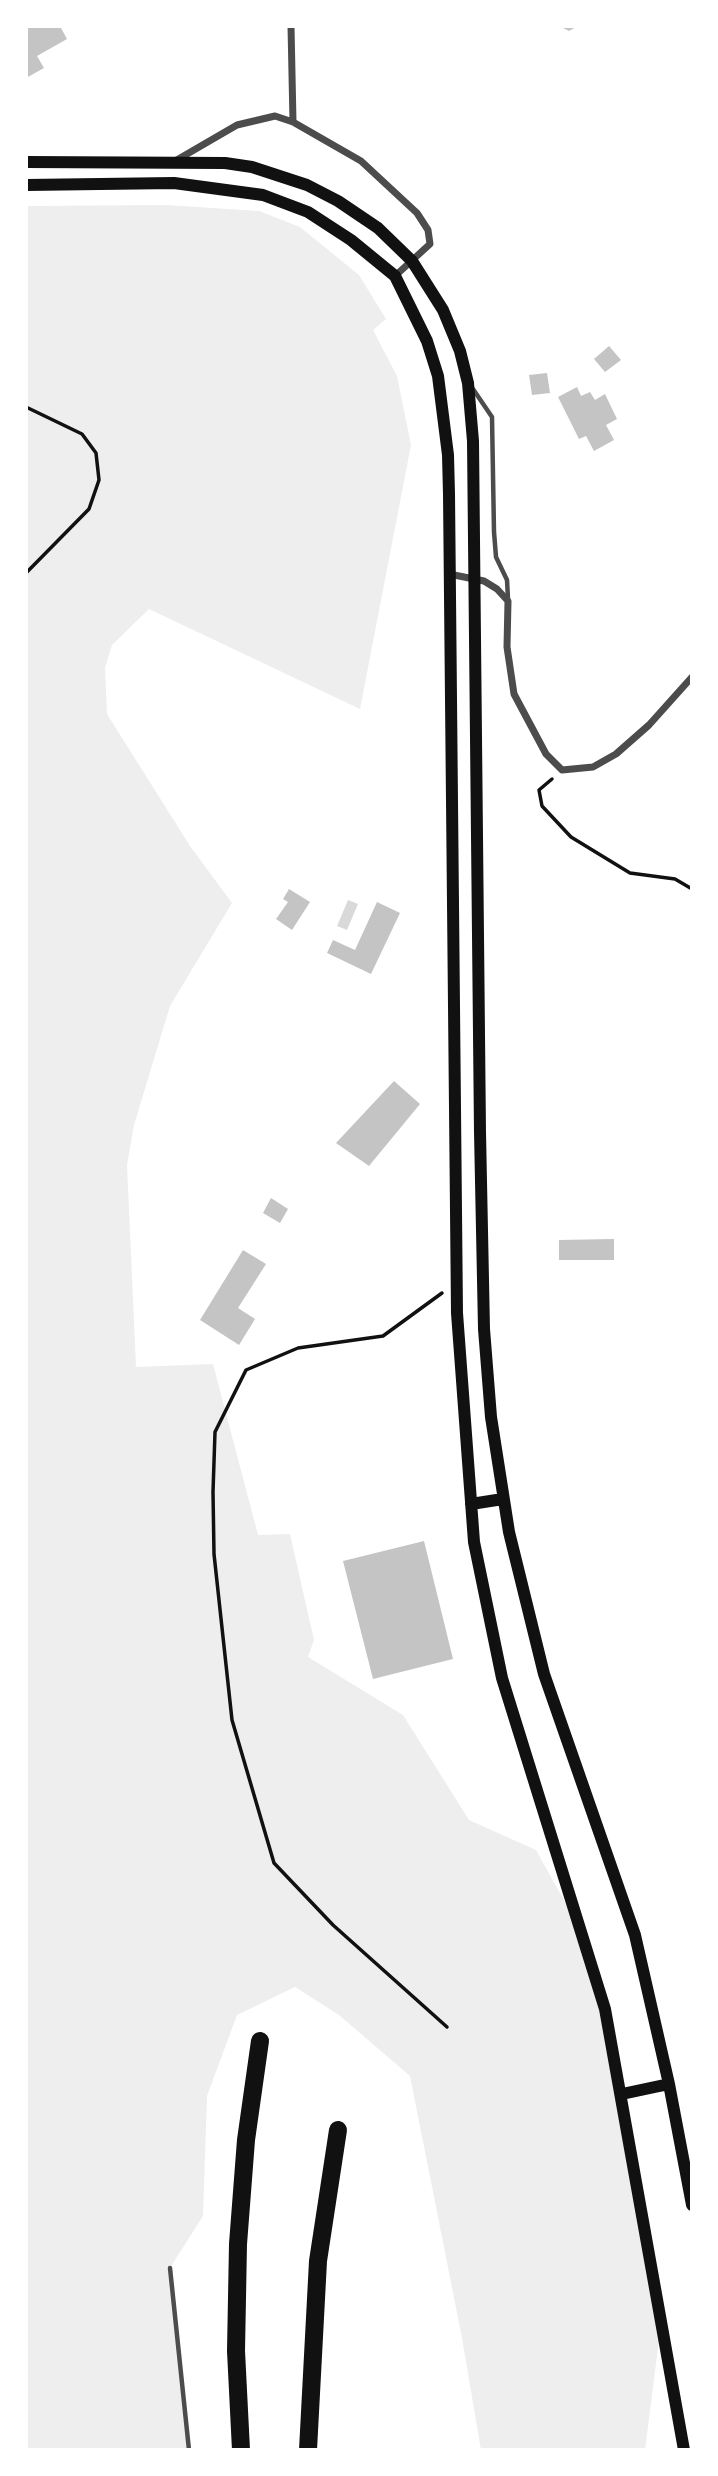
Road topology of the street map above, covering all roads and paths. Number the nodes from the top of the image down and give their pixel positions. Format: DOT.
graph roads {
  1 [pos="291,26"];
  2 [pos="293,122"];
  3 [pos="175,161"];
  4 [pos="26,162"];
  5 [pos="26,185"];
  6 [pos="412,261"];
  7 [pos="395,276"];
  8 [pos="468,383"];
  9 [pos="26,407"];
  10 [pos="26,573"];
  11 [pos="449,575"];
  12 [pos="474,577"];
  13 [pos="508,601"];
  14 [pos="692,677"];
  15 [pos="562,770"];
  16 [pos="692,889"];
  17 [pos="456,1281"];
  18 [pos="503,1499"];
  19 [pos="471,1504"];
  20 [pos="447,2027"];
  21 [pos="261,2041"];
  22 [pos="669,2084"];
  23 [pos="622,2094"];
  24 [pos="338,2130"];
  25 [pos="692,2205"];
  26 [pos="170,2268"];
  27 [pos="189,2450"];
  28 [pos="241,2450"];
  29 [pos="308,2450"];
  30 [pos="684,2450"];
  1 -- 2 [label="street"];
  2 -- 3 [label="street"];
  2 -- 6 [label="street"];
  3 -- 4 [label="main road"];
  3 -- 6 [label="main road"];
  5 -- 7 [label="main road"];
  6 -- 7 [label="street"];
  6 -- 8 [label="main road"];
  7 -- 11 [label="main road"];
  8 -- 12 [label="main road"];
  8 -- 13 [label="lane"];
  9 -- 10 [label="path"];
  11 -- 12 [label="street"];
  11 -- 17 [label="main road"];
  12 -- 13 [label="street"];
  12 -- 18 [label="main road"];
  13 -- 15 [label="street"];
  14 -- 15 [label="street"];
  15 -- 16 [label="path"];
  17 -- 19 [label="main road"];
  17 -- 20 [label="path"];
  18 -- 19 [label="main road"];
  18 -- 22 [label="main road"];
  19 -- 23 [label="main road"];
  21 -- 28 [label="highway"];
  22 -- 23 [label="main road"];
  22 -- 25 [label="main road"];
  23 -- 30 [label="main road"];
  24 -- 29 [label="highway"];
  26 -- 27 [label="lane"];
}
